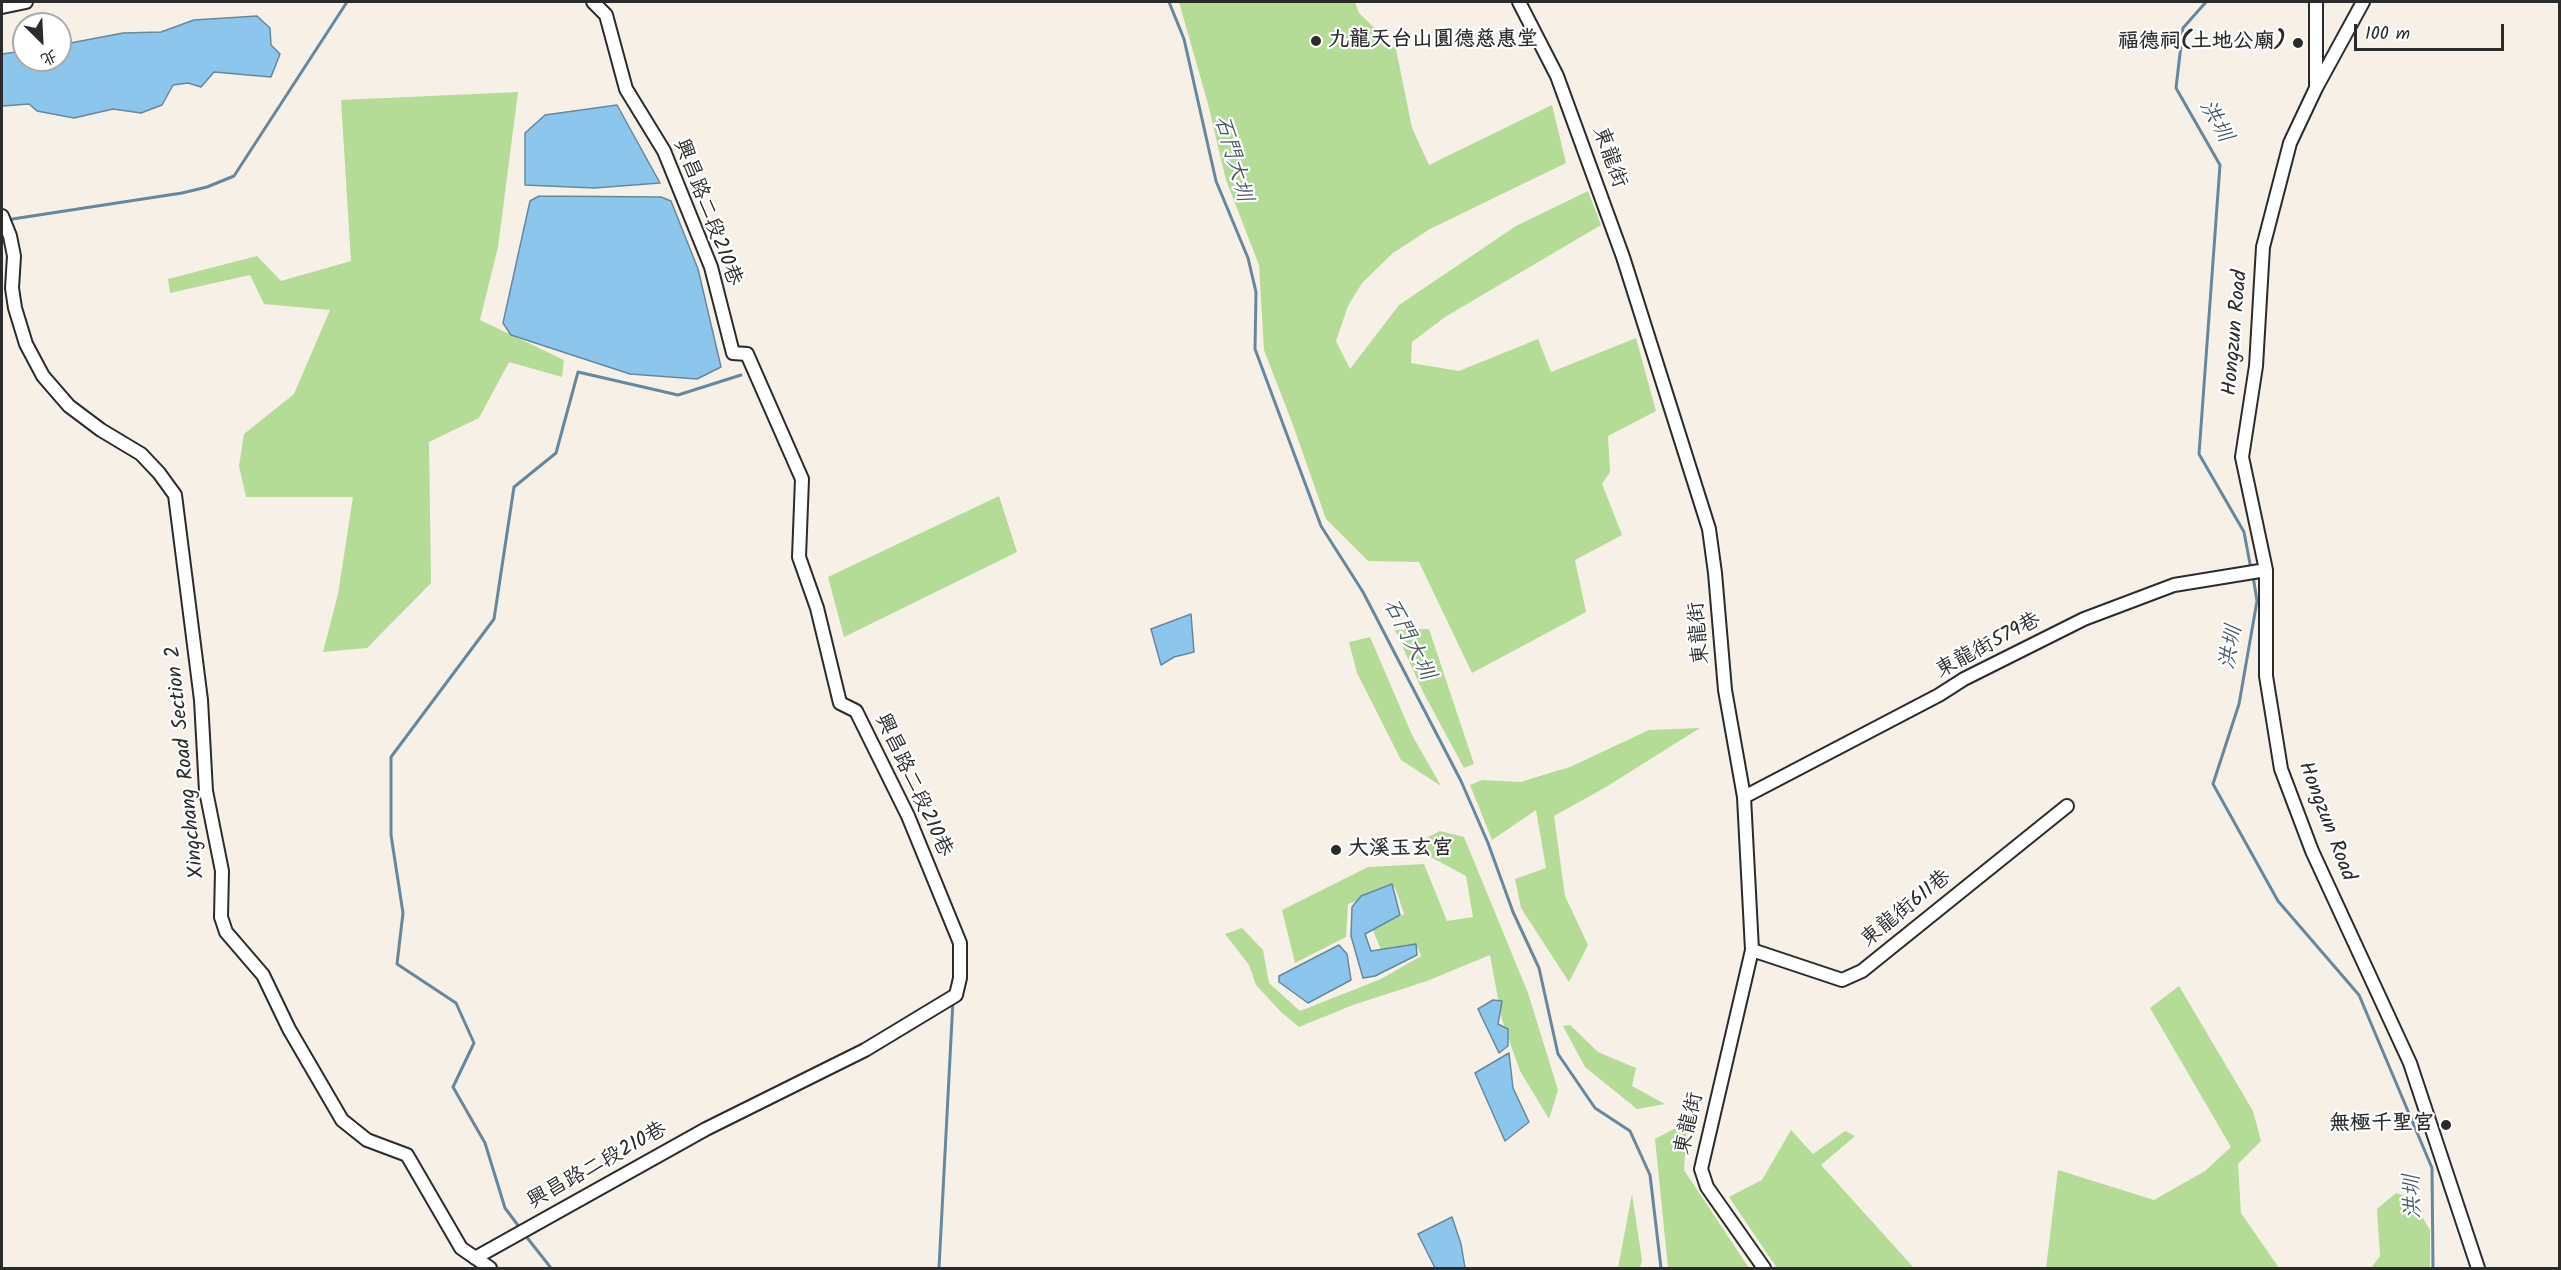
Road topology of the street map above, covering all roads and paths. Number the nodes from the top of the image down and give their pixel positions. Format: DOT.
graph roads {
  1 [pos="26,2"];
  2 [pos="593,2"];
  3 [pos="1519,2"];
  4 [pos="2316,2"];
  5 [pos="2363,2"];
  6 [pos="2,7"];
  7 [pos="2316,88"];
  8 [pos="3,223"];
  9 [pos="2266,570"];
  10 [pos="1744,796"];
  11 [pos="2067,806"];
  12 [pos="1752,950"];
  13 [pos="475,1258"];
  14 [pos="490,1269"];
  15 [pos="1764,1269"];
  16 [pos="2478,1269"];
  1 -- 6 [label="street"];
  2 -- 13 [label="street, 興昌路二段210巷"];
  3 -- 10 [label="street, 東龍街"];
  4 -- 7 [label="street"];
  5 -- 7 [label="street, Hongzun Road"];
  7 -- 9 [label="street, Hongzun Road"];
  8 -- 13 [label="street, Xingchang Road Section 2"];
  9 -- 10 [label="street, 東龍街579巷"];
  9 -- 16 [label="street, Hongzun Road"];
  10 -- 12 [label="street, 東龍街"];
  11 -- 12 [label="street, 東龍街611巷"];
  12 -- 15 [label="street, 東龍街"];
  13 -- 14 [label="street, Xingchang Road Section 2"];
}
